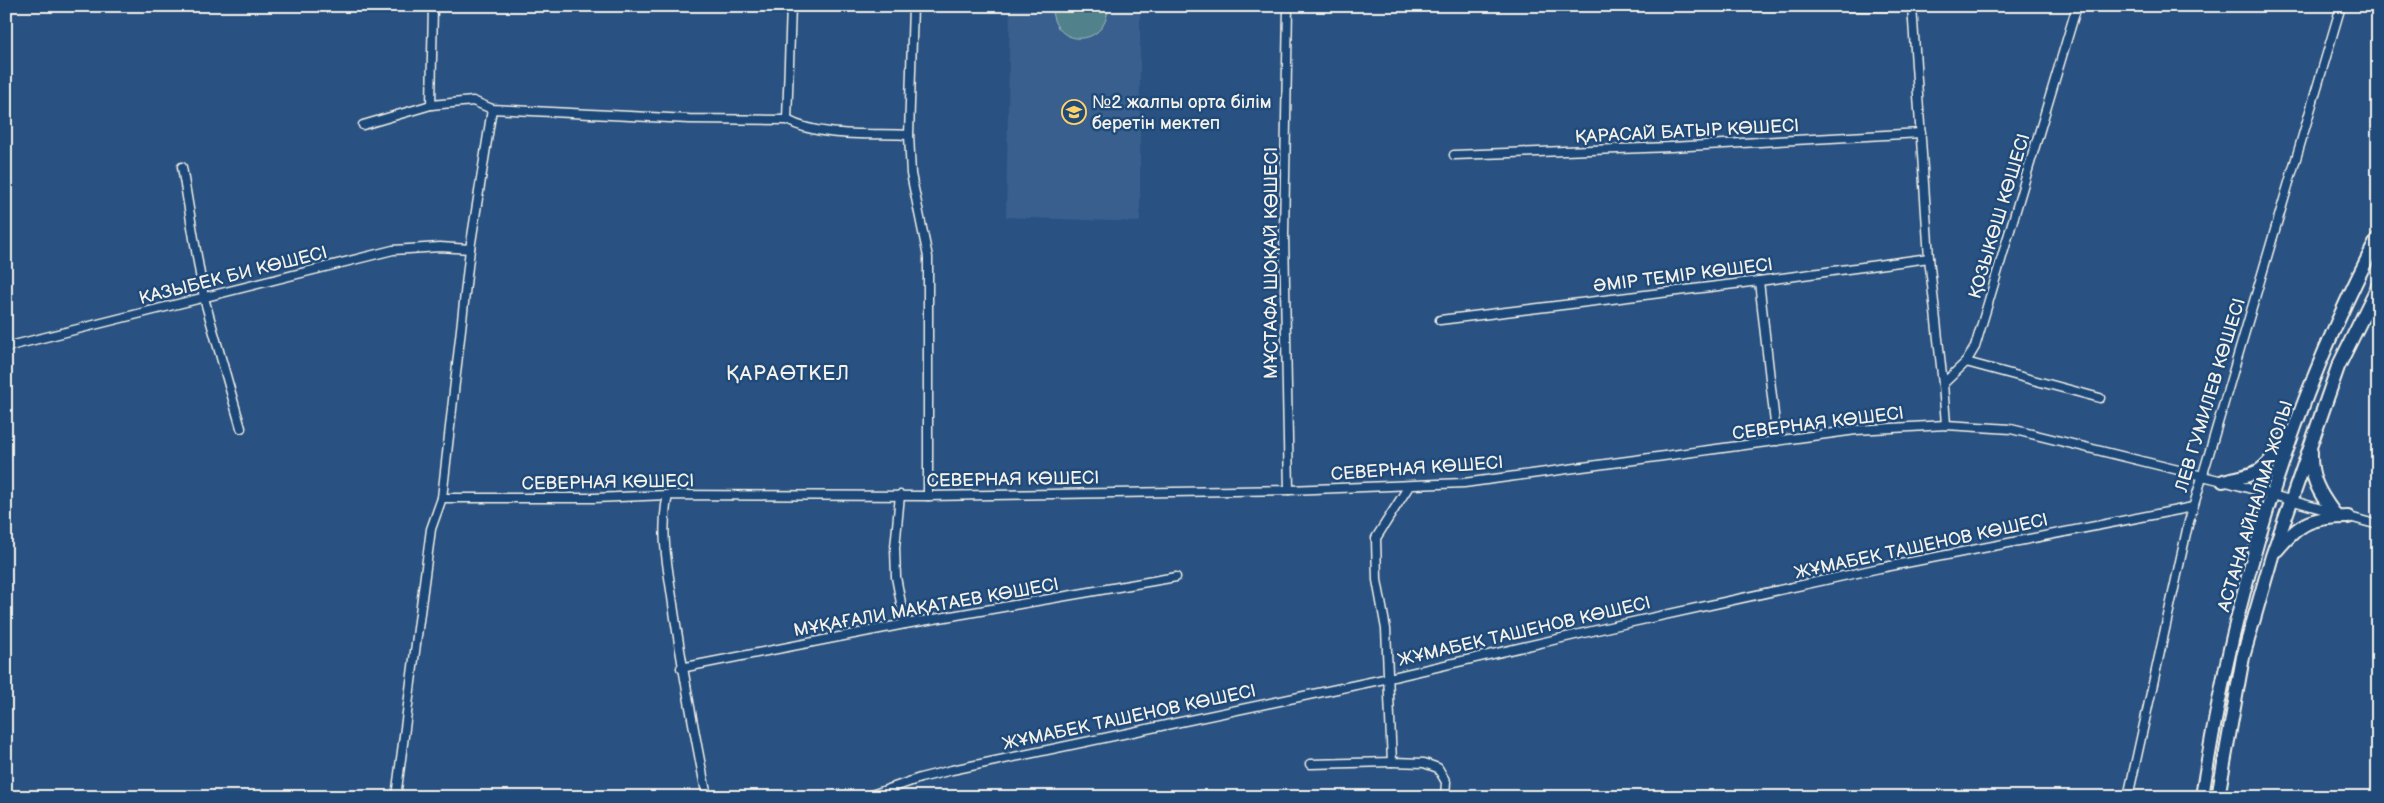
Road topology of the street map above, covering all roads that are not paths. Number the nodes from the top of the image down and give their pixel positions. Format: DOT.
graph roads {
  1 [pos="433,6"];
  2 [pos="791,6"];
  3 [pos="913,6"];
  4 [pos="1288,6"];
  5 [pos="1761,6"];
  6 [pos="1912,6"];
  7 [pos="2077,6"];
  8 [pos="2341,6"];
  9 [pos="431,105"];
  10 [pos="492,109"];
  11 [pos="787,120"];
  12 [pos="363,125"];
  13 [pos="1921,133"];
  14 [pos="909,135"];
  15 [pos="1454,156"];
  16 [pos="182,167"];
  17 [pos="2378,238"];
  18 [pos="470,249"];
  19 [pos="1929,258"];
  20 [pos="1759,281"];
  21 [pos="2378,286"];
  22 [pos="204,298"];
  23 [pos="1440,320"];
  24 [pos="6,347"];
  25 [pos="1966,362"];
  26 [pos="1943,384"];
  27 [pos="2100,398"];
  28 [pos="2297,422"];
  29 [pos="1946,425"];
  30 [pos="241,428"];
  31 [pos="2312,437"];
  32 [pos="1777,441"];
  33 [pos="2202,476"];
  34 [pos="2223,481"];
  35 [pos="1409,486"];
  36 [pos="1289,490"];
  37 [pos="668,495"];
  38 [pos="900,495"];
  39 [pos="2272,495"];
  40 [pos="928,496"];
  41 [pos="442,498"];
  42 [pos="2291,501"];
  43 [pos="2192,506"];
  44 [pos="2334,513"];
  45 [pos="2348,516"];
  46 [pos="2378,525"];
  47 [pos="2272,556"];
  48 [pos="1176,578"];
  49 [pos="905,624"];
  50 [pos="682,668"];
  51 [pos="1389,678"];
  52 [pos="1392,762"];
  53 [pos="1310,764"];
  54 [pos="396,797"];
  55 [pos="707,797"];
  56 [pos="866,797"];
  57 [pos="1445,797"];
  58 [pos="2128,797"];
  59 [pos="2202,797"];
  60 [pos="2218,797"];
  1 -- 9 [label="street"];
  2 -- 11 [label="street"];
  3 -- 14 [label="street"];
  4 -- 36 [label="street, МҰСТАФА ШОҚАЙ КӨШЕСІ"];
  5 -- 6 [label="street"];
  6 -- 13 [label="street"];
  7 -- 25 [label="street, ҚОЗЫКӨШ КӨШЕСІ"];
  8 -- 33 [label="street, ЛЕВ ГУМИЛЕВ КӨШЕСІ"];
  9 -- 10 [label="street"];
  9 -- 12 [label="street"];
  10 -- 11 [label="street"];
  10 -- 18 [label="street"];
  11 -- 14 [label="street"];
  13 -- 15 [label="street, ҚАРАСАЙ БАТЫР КӨШЕСІ"];
  13 -- 19 [label="street"];
  14 -- 40 [label="street"];
  16 -- 22 [label="street"];
  17 -- 28 [label="highway, АСТАНА АЙНАЛМА ЖОЛЫ"];
  18 -- 22 [label="street, КАЗЫБЕК БИ КӨШЕСІ"];
  18 -- 41 [label="street"];
  19 -- 20 [label="street, ӘМІР ТЕМІР КӨШЕСІ"];
  19 -- 26 [label="street"];
  20 -- 23 [label="street, ӘМІР ТЕМІР КӨШЕСІ"];
  20 -- 32 [label="street"];
  21 -- 31 [label="highway, АСТАНА АЙНАЛМА ЖОЛЫ"];
  22 -- 24 [label="street, КАЗЫБЕК БИ КӨШЕСІ"];
  22 -- 30 [label="street"];
  25 -- 26 [label="street, ҚОЗЫКӨШ КӨШЕСІ"];
  25 -- 27 [label="street"];
  26 -- 29 [label="street"];
  28 -- 34 [label="highway"];
  28 -- 39 [label="highway, АСТАНА АЙНАЛМА ЖОЛЫ"];
  29 -- 32 [label="street, СЕВЕРНАЯ КӨШЕСІ"];
  29 -- 33 [label="street, СЕВЕРНАЯ КӨШЕСІ"];
  31 -- 42 [label="highway, АСТАНА АЙНАЛМА ЖОЛЫ"];
  31 -- 44 [label="highway"];
  32 -- 35 [label="street, СЕВЕРНАЯ КӨШЕСІ"];
  33 -- 34 [label="street, СЕВЕРНАЯ КӨШЕСІ"];
  33 -- 43 [label="street, ЛЕВ ГУМИЛЕВ КӨШЕСІ"];
  34 -- 39 [label="street, СЕВЕРНАЯ КӨШЕСІ"];
  35 -- 36 [label="street, СЕВЕРНАЯ КӨШЕСІ"];
  35 -- 51 [label="street"];
  36 -- 40 [label="street, СЕВЕРНАЯ КӨШЕСІ"];
  37 -- 38 [label="street, СЕВЕРНАЯ КӨШЕСІ"];
  37 -- 41 [label="street, СЕВЕРНАЯ КӨШЕСІ"];
  37 -- 50 [label="street"];
  38 -- 40 [label="street, СЕВЕРНАЯ КӨШЕСІ"];
  38 -- 49 [label="street"];
  39 -- 42 [label="street, СЕВЕРНАЯ КӨШЕСІ"];
  39 -- 59 [label="highway, АСТАНА АЙНАЛМА ЖОЛЫ"];
  41 -- 54 [label="street"];
  42 -- 44 [label="street, СЕВЕРНАЯ КӨШЕСІ"];
  42 -- 47 [label="highway, АСТАНА АЙНАЛМА ЖОЛЫ"];
  43 -- 51 [label="street, ЖҰМАБЕК ТАШЕНОВ КӨШЕСІ"];
  43 -- 58 [label="street, ЛЕВ ГУМИЛЕВ КӨШЕСІ"];
  44 -- 45 [label="street, СЕВЕРНАЯ КӨШЕСІ"];
  45 -- 46 [label="street, СЕВЕРНАЯ КӨШЕСІ"];
  45 -- 47 [label="highway"];
  47 -- 60 [label="highway, АСТАНА АЙНАЛМА ЖОЛЫ"];
  48 -- 49 [label="street, МҰҚАҒАЛИ МАҚАТАЕВ КӨШЕСІ"];
  49 -- 50 [label="street, МҰҚАҒАЛИ МАҚАТАЕВ КӨШЕСІ"];
  50 -- 55 [label="street"];
  51 -- 52 [label="street"];
  51 -- 56 [label="street, ЖҰМАБЕК ТАШЕНОВ КӨШЕСІ"];
  52 -- 53 [label="street"];
  52 -- 57 [label="street"];
}
